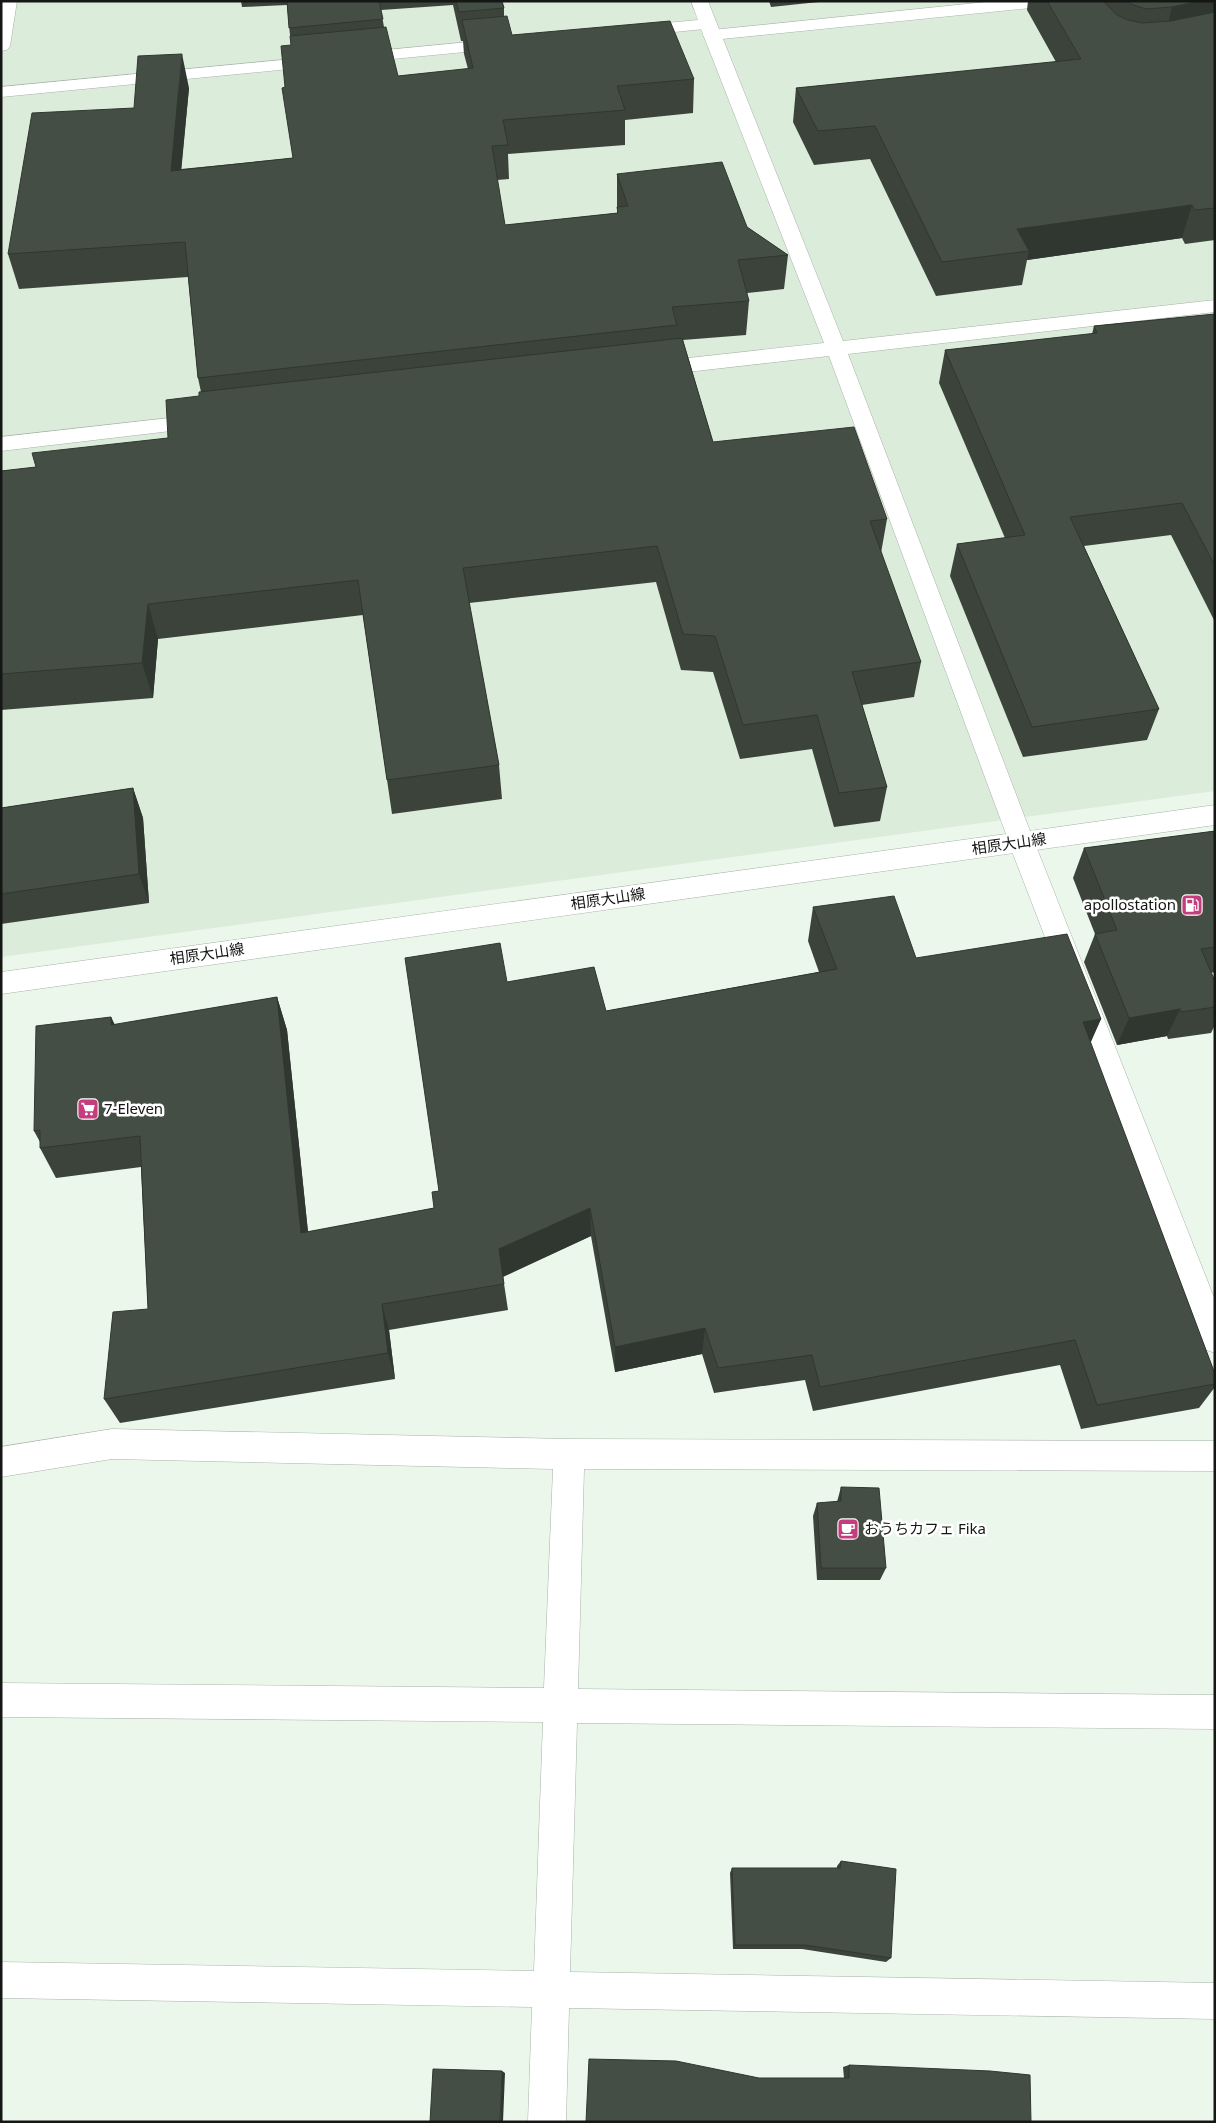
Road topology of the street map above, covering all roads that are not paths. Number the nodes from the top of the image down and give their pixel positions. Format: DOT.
graph roads {
  1 [pos="8,1"];
  2 [pos="699,1"];
  3 [pos="1050,1"];
  4 [pos="710,30"];
  5 [pos="620,33"];
  6 [pos="522,42"];
  7 [pos="1,46"];
  8 [pos="1,92"];
  9 [pos="1215,306"];
  10 [pos="836,348"];
  11 [pos="637,371"];
  12 [pos="220,419"];
  13 [pos="1,444"];
  14 [pos="1215,816"];
  15 [pos="1021,841"];
  16 [pos="1,982"];
  17 [pos="1215,1339"];
  18 [pos="569,1454"];
  19 [pos="1215,1456"];
  20 [pos="1,1462"];
  21 [pos="1,1700"];
  22 [pos="560,1706"];
  23 [pos="1215,1712"];
  24 [pos="1,1980"];
  25 [pos="551,1990"];
  26 [pos="1215,2001"];
  27 [pos="547,2122"];
  1 -- 7 [label="street"];
  2 -- 4 [label="street"];
  3 -- 4 [label="street"];
  4 -- 5 [label="street"];
  4 -- 10 [label="street"];
  6 -- 8 [label="street"];
  9 -- 10 [label="street"];
  10 -- 11 [label="street"];
  10 -- 15 [label="street"];
  12 -- 13 [label="street"];
  14 -- 15 [label="street, 相原大山線"];
  15 -- 16 [label="street, 相原大山線"];
  15 -- 17 [label="street"];
  18 -- 19 [label="street"];
  18 -- 20 [label="street"];
  18 -- 22 [label="street"];
  21 -- 22 [label="street"];
  22 -- 23 [label="street"];
  22 -- 25 [label="street"];
  24 -- 25 [label="street"];
  25 -- 26 [label="street"];
  25 -- 27 [label="street"];
}
